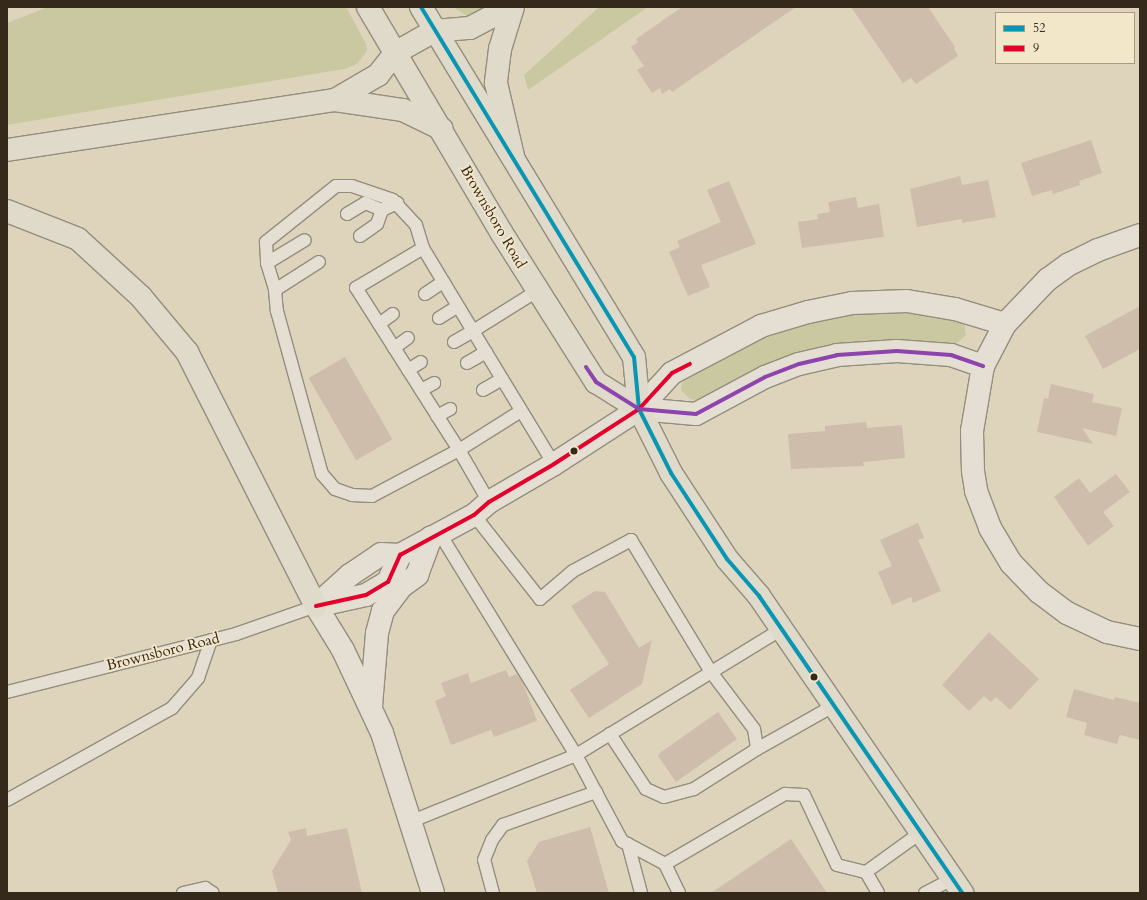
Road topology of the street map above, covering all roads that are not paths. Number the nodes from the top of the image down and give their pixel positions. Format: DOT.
graph roads {
  1 [pos="368,7"];
  2 [pos="421,7"];
  3 [pos="510,7"];
  4 [pos="513,7"];
  5 [pos="434,32"];
  6 [pos="395,53"];
  7 [pos="335,100"];
  8 [pos="442,129"];
  9 [pos="7,150"];
  10 [pos="513,156"];
  11 [pos="397,203"];
  12 [pos="382,210"];
  13 [pos="7,211"];
  14 [pos="347,214"];
  15 [pos="1140,235"];
  16 [pos="360,236"];
  17 [pos="305,240"];
  18 [pos="423,248"];
  19 [pos="319,262"];
  20 [pos="267,263"];
  21 [pos="443,282"];
  22 [pos="275,290"];
  23 [pos="537,291"];
  24 [pos="426,294"];
  25 [pos="458,306"];
  26 [pos="393,314"];
  27 [pos="439,318"];
  28 [pos="379,324"];
  29 [pos="1005,324"];
  30 [pos="473,330"];
  31 [pos="408,338"];
  32 [pos="454,342"];
  33 [pos="394,348"];
  34 [pos="486,352"];
  35 [pos="421,362"];
  36 [pos="467,363"];
  37 [pos="983,366"];
  38 [pos="408,370"];
  39 [pos="502,379"];
  40 [pos="434,383"];
  41 [pos="421,390"];
  42 [pos="483,390"];
  43 [pos="450,409"];
  44 [pos="639,409"];
  45 [pos="521,411"];
  46 [pos="437,416"];
  47 [pos="459,450"];
  48 [pos="554,464"];
  49 [pos="481,508"];
  50 [pos="435,536"];
  51 [pos="316,606"];
  52 [pos="782,629"];
  53 [pos="1140,639"];
  54 [pos="210,640"];
  55 [pos="711,672"];
  56 [pos="7,692"];
  57 [pos="833,706"];
  58 [pos="371,708"];
  59 [pos="610,734"];
  60 [pos="757,749"];
  61 [pos="576,755"];
  62 [pos="596,792"];
  63 [pos="7,800"];
  64 [pos="412,821"];
  65 [pos="920,833"];
  66 [pos="628,844"];
  67 [pos="665,864"];
  68 [pos="866,872"];
  69 [pos="957,886"];
  70 [pos="183,893"];
  71 [pos="213,893"];
  72 [pos="433,893"];
  73 [pos="493,893"];
  74 [pos="641,893"];
  75 [pos="679,893"];
  76 [pos="878,893"];
  77 [pos="925,893"];
  1 -- 6 [label="main road, Brownsboro Road"];
  2 -- 5 [label="main road"];
  3 -- 5 [label="main road"];
  4 -- 10 [label="main road"];
  5 -- 6 [label="main road"];
  5 -- 10 [label="main road"];
  6 -- 7 [label="main road"];
  6 -- 8 [label="main road, Brownsboro Road"];
  7 -- 8 [label="main road"];
  7 -- 9 [label="main road"];
  8 -- 23 [label="main road, Brownsboro Road"];
  10 -- 44 [label="main road"];
  11 -- 12 [label="lane"];
  11 -- 18 [label="lane"];
  11 -- 20 [label="lane"];
  12 -- 14 [label="lane"];
  12 -- 16 [label="lane"];
  13 -- 51 [label="main road"];
  15 -- 29 [label="street"];
  17 -- 20 [label="lane"];
  18 -- 21 [label="lane"];
  18 -- 28 [label="lane"];
  19 -- 22 [label="lane"];
  20 -- 22 [label="lane"];
  21 -- 24 [label="lane"];
  21 -- 25 [label="lane"];
  22 -- 47 [label="lane"];
  23 -- 30 [label="lane"];
  23 -- 44 [label="main road, Brownsboro Road"];
  25 -- 27 [label="lane"];
  25 -- 30 [label="lane"];
  26 -- 28 [label="lane"];
  28 -- 33 [label="lane"];
  29 -- 37 [label="street"];
  29 -- 44 [label="street"];
  30 -- 32 [label="lane"];
  30 -- 34 [label="lane"];
  31 -- 33 [label="lane"];
  33 -- 38 [label="lane"];
  34 -- 36 [label="lane"];
  34 -- 39 [label="lane"];
  35 -- 38 [label="lane"];
  37 -- 44 [label="street"];
  37 -- 53 [label="street"];
  38 -- 41 [label="lane"];
  39 -- 42 [label="lane"];
  39 -- 45 [label="lane"];
  40 -- 41 [label="lane"];
  41 -- 46 [label="lane"];
  43 -- 46 [label="lane"];
  44 -- 48 [label="street, Brownsboro Road"];
  44 -- 52 [label="main road"];
  45 -- 47 [label="lane"];
  45 -- 48 [label="lane"];
  46 -- 47 [label="lane"];
  47 -- 49 [label="lane"];
  48 -- 49 [label="street, Brownsboro Road"];
  49 -- 50 [label="street, Brownsboro Road"];
  49 -- 55 [label="lane"];
  50 -- 51 [label="street, Brownsboro Road"];
  50 -- 58 [label="street"];
  50 -- 61 [label="lane"];
  51 -- 54 [label="lane, Brownsboro Road"];
  51 -- 58 [label="street"];
  52 -- 55 [label="lane"];
  52 -- 57 [label="main road"];
  54 -- 56 [label="lane, Brownsboro Road"];
  54 -- 63 [label="lane"];
  55 -- 59 [label="lane"];
  55 -- 60 [label="lane"];
  57 -- 60 [label="lane"];
  57 -- 65 [label="main road"];
  58 -- 64 [label="street"];
  59 -- 60 [label="lane"];
  59 -- 61 [label="lane"];
  61 -- 62 [label="lane"];
  61 -- 64 [label="lane"];
  62 -- 66 [label="lane"];
  62 -- 73 [label="lane"];
  64 -- 72 [label="street"];
  65 -- 68 [label="lane"];
  65 -- 69 [label="main road"];
  66 -- 67 [label="lane"];
  66 -- 74 [label="lane"];
  67 -- 68 [label="lane"];
  67 -- 75 [label="lane"];
  68 -- 76 [label="lane"];
  69 -- 77 [label="lane"];
  70 -- 71 [label="lane"];
}
